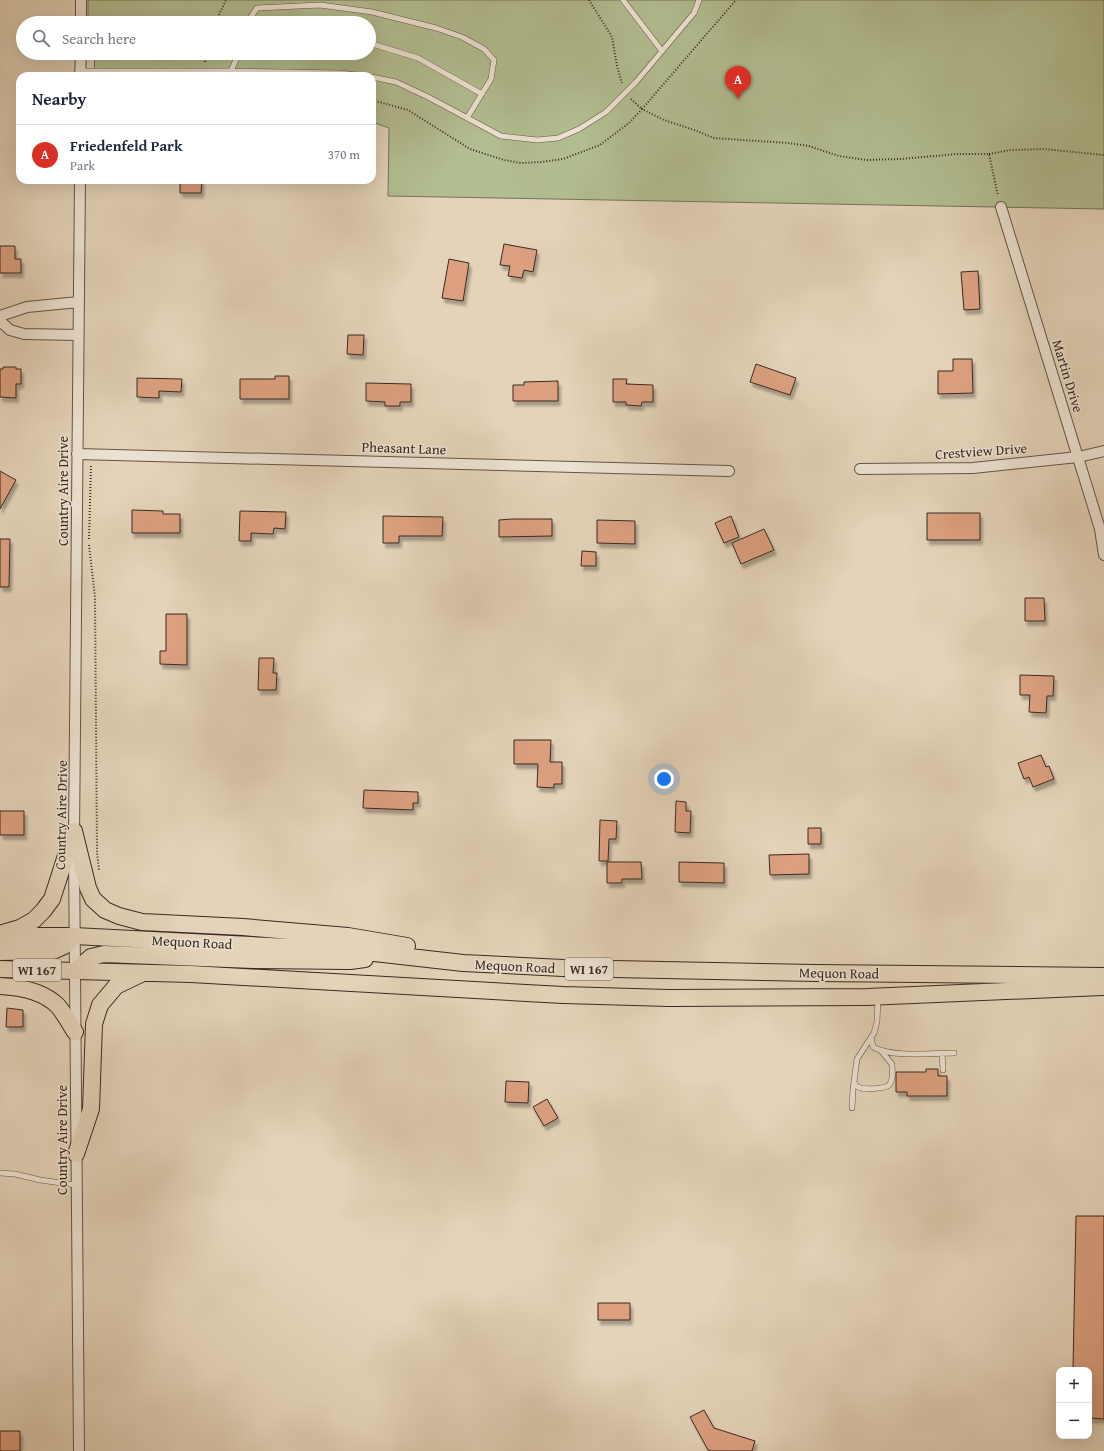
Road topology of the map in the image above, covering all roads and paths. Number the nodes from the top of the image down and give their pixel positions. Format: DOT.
graph roads {
  1 [pos="73,0"];
  2 [pos="81,0"];
  3 [pos="226,0"];
  4 [pos="589,0"];
  5 [pos="623,0"];
  6 [pos="699,0"];
  7 [pos="736,0"];
  8 [pos="81,16"];
  9 [pos="218,16"];
  10 [pos="252,16"];
  11 [pos="376,45"];
  12 [pos="662,51"];
  13 [pos="80,60"];
  14 [pos="236,60"];
  15 [pos="232,71"];
  16 [pos="80,72"];
  17 [pos="181,72"];
  18 [pos="286,72"];
  19 [pos="376,78"];
  20 [pos="625,93"];
  21 [pos="482,94"];
  22 [pos="376,101"];
  23 [pos="642,109"];
  24 [pos="467,118"];
  25 [pos="989,154"];
  26 [pos="1104,155"];
  27 [pos="80,184"];
  28 [pos="1001,208"];
  29 [pos="79,302"];
  30 [pos="0,316"];
  31 [pos="0,321"];
  32 [pos="78,335"];
  33 [pos="1104,451"];
  34 [pos="77,454"];
  35 [pos="90,454"];
  36 [pos="1078,457"];
  37 [pos="860,468"];
  38 [pos="729,472"];
  39 [pos="1104,555"];
  40 [pos="74,831"];
  41 [pos="99,872"];
  42 [pos="0,935"];
  43 [pos="74,936"];
  44 [pos="0,952"];
  45 [pos="394,955"];
  46 [pos="452,962"];
  47 [pos="0,969"];
  48 [pos="75,971"];
  49 [pos="143,973"];
  50 [pos="1104,976"];
  51 [pos="0,986"];
  52 [pos="1104,986"];
  53 [pos="878,996"];
  54 [pos="75,1032"];
  55 [pos="871,1037"];
  56 [pos="881,1051"];
  57 [pos="942,1053"];
  58 [pos="954,1053"];
  59 [pos="943,1070"];
  60 [pos="854,1082"];
  61 [pos="852,1108"];
  62 [pos="76,1154"];
  63 [pos="0,1173"];
  64 [pos="76,1185"];
  65 [pos="79,1451"];
  1 -- 2 [label="lane"];
  2 -- 8 [label="street"];
  3 -- 9 [label="path"];
  4 -- 20 [label="path"];
  5 -- 12 [label="lane"];
  6 -- 12 [label="lane"];
  7 -- 23 [label="path"];
  10 -- 21 [label="lane"];
  11 -- 21 [label="lane"];
  12 -- 20 [label="lane"];
  13 -- 16 [label="street"];
  14 -- 15 [label="lane"];
  15 -- 17 [label="lane"];
  15 -- 18 [label="lane"];
  19 -- 24 [label="lane"];
  20 -- 23 [label="path"];
  20 -- 24 [label="lane"];
  21 -- 24 [label="lane"];
  22 -- 23 [label="path"];
  23 -- 25 [label="path"];
  25 -- 26 [label="path"];
  25 -- 28 [label="path"];
  27 -- 29 [label="street, Country Aire Drive"];
  28 -- 36 [label="street, Martin Drive"];
  29 -- 30 [label="street"];
  29 -- 32 [label="street, Country Aire Drive"];
  31 -- 32 [label="street"];
  32 -- 34 [label="street, Country Aire Drive"];
  33 -- 36 [label="street, Crestview Drive"];
  34 -- 35 [label="street, Pheasant Lane"];
  34 -- 40 [label="street, Country Aire Drive"];
  35 -- 38 [label="street, Pheasant Lane"];
  35 -- 41 [label="path"];
  36 -- 37 [label="street, Crestview Drive"];
  36 -- 39 [label="street, Martin Drive"];
  40 -- 42 [label="main road"];
  40 -- 43 [label="street, Country Aire Drive"];
  40 -- 46 [label="main road"];
  42 -- 43 [label="main road, Mequon Road / WI 167"];
  43 -- 44 [label="main road"];
  43 -- 45 [label="main road, Mequon Road / WI 167"];
  43 -- 48 [label="street, Country Aire Drive"];
  45 -- 46 [label="main road, Mequon Road / WI 167"];
  45 -- 48 [label="main road"];
  46 -- 50 [label="main road, Mequon Road / WI 167"];
  47 -- 48 [label="main road, Mequon Road / WI 167"];
  48 -- 49 [label="main road, Mequon Road / WI 167"];
  48 -- 54 [label="street, Country Aire Drive"];
  49 -- 53 [label="main road, Mequon Road / WI 167"];
  49 -- 62 [label="main road"];
  51 -- 54 [label="main road"];
  52 -- 53 [label="main road, Mequon Road / WI 167"];
  53 -- 55 [label="lane"];
  54 -- 62 [label="street, Country Aire Drive"];
  55 -- 56 [label="lane"];
  55 -- 60 [label="lane"];
  56 -- 57 [label="lane"];
  56 -- 60 [label="lane"];
  57 -- 58 [label="lane"];
  57 -- 59 [label="lane"];
  60 -- 61 [label="lane"];
  62 -- 64 [label="street, Country Aire Drive"];
  63 -- 64 [label="lane"];
  64 -- 65 [label="street, Country Aire Drive"];
}
